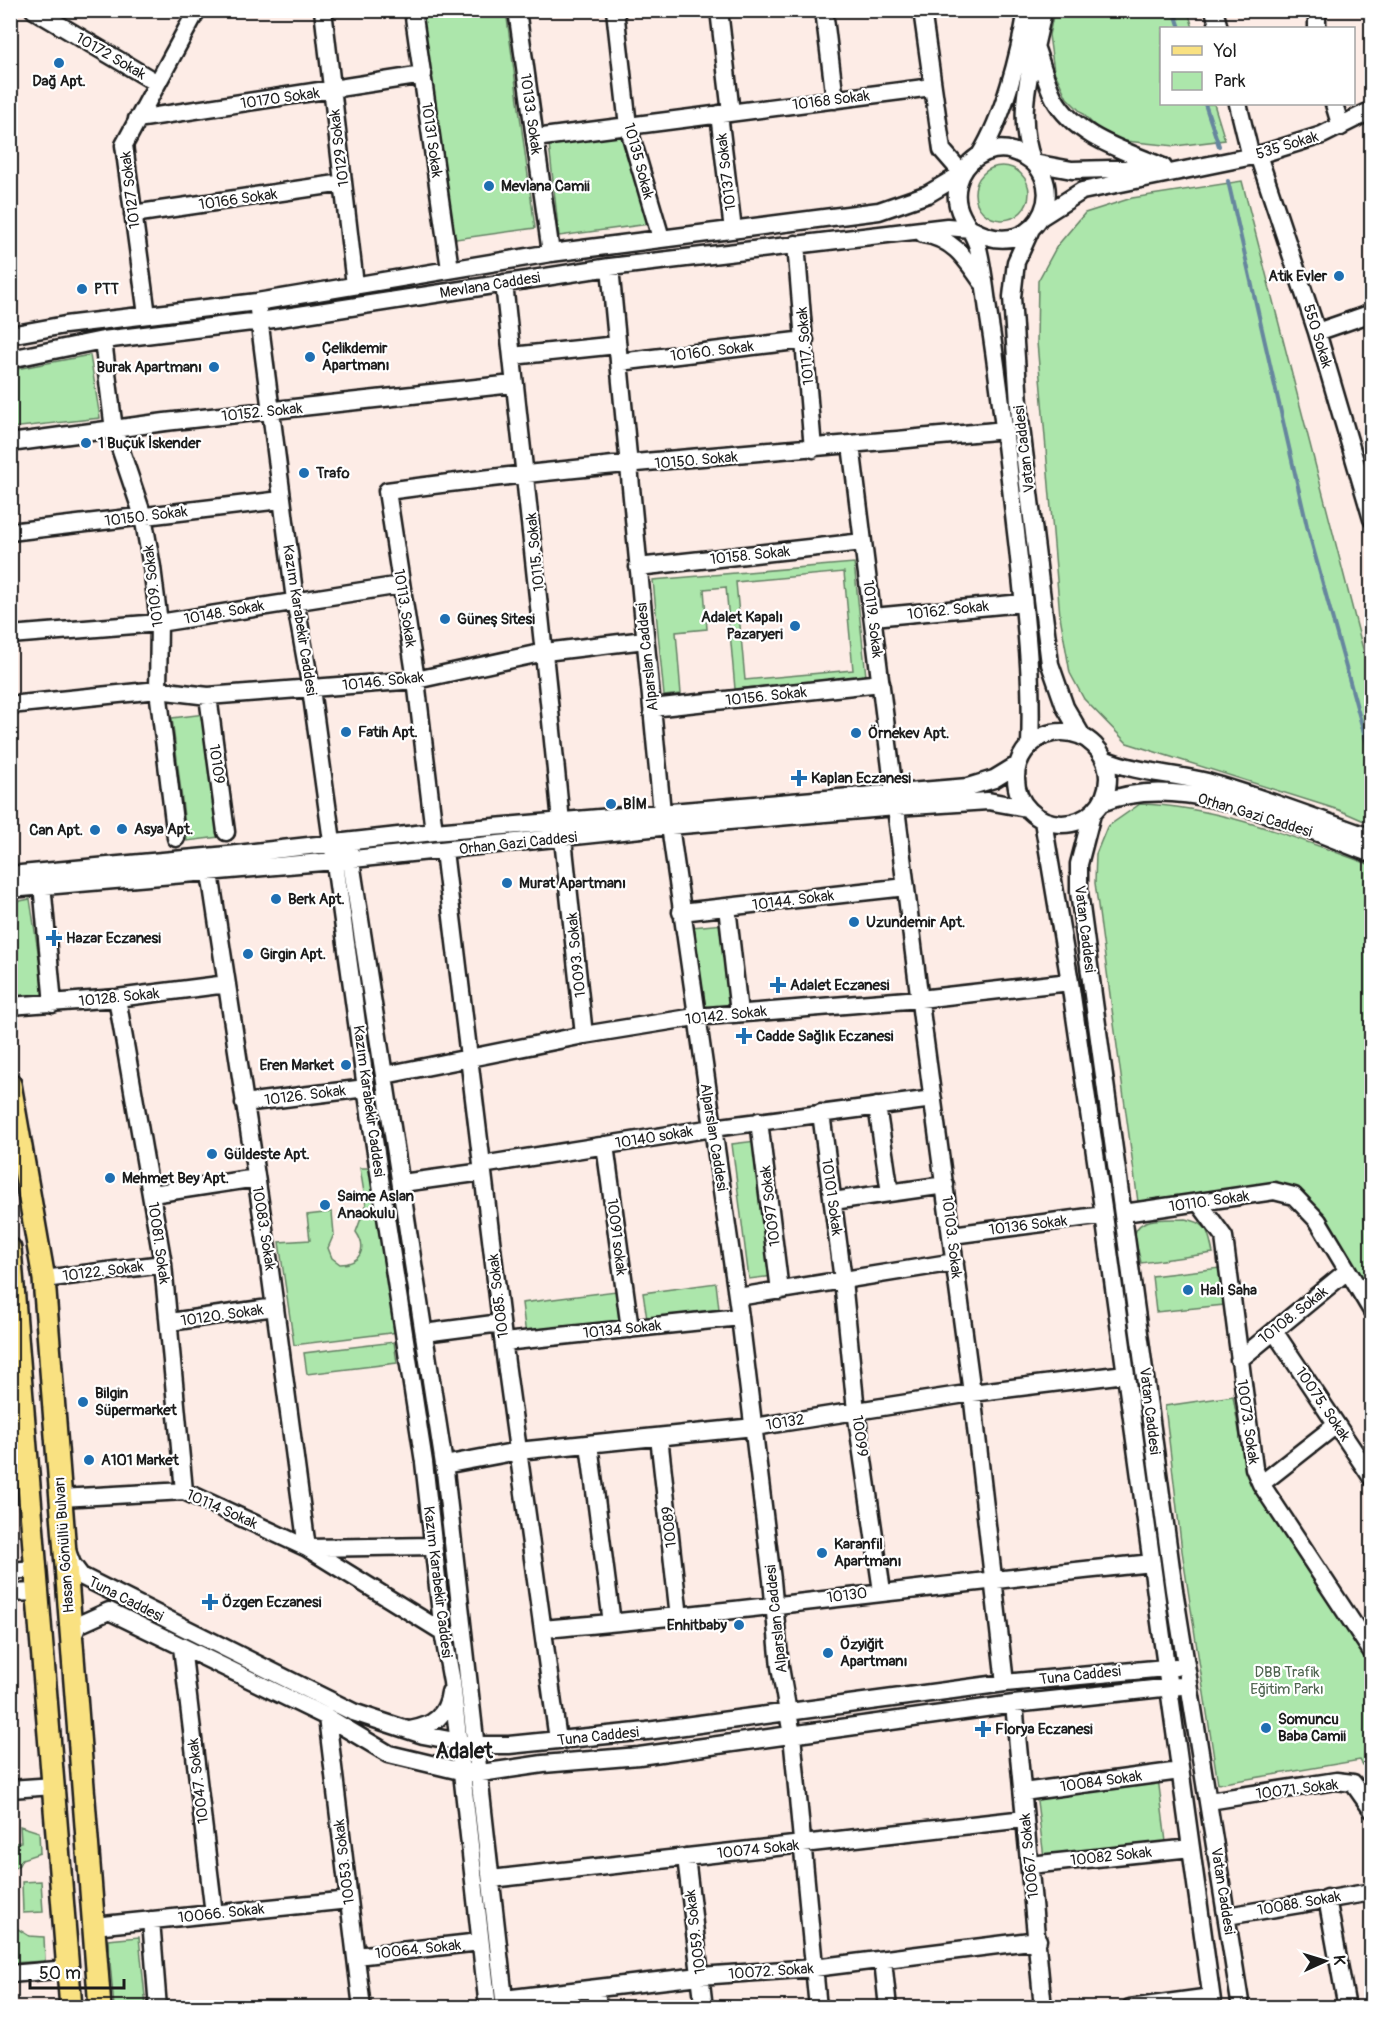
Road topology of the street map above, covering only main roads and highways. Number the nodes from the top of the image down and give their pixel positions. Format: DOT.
graph roads {
  1 [pos="10,1084"];
  2 [pos="10,1249"];
  3 [pos="71,2007"];
  4 [pos="100,2007"];
  1 -- 4 [label="main road, Hasan Gönüllü Bulvarı"];
  2 -- 3 [label="main road, Hasan Gönüllü Bulvarı"];
}
